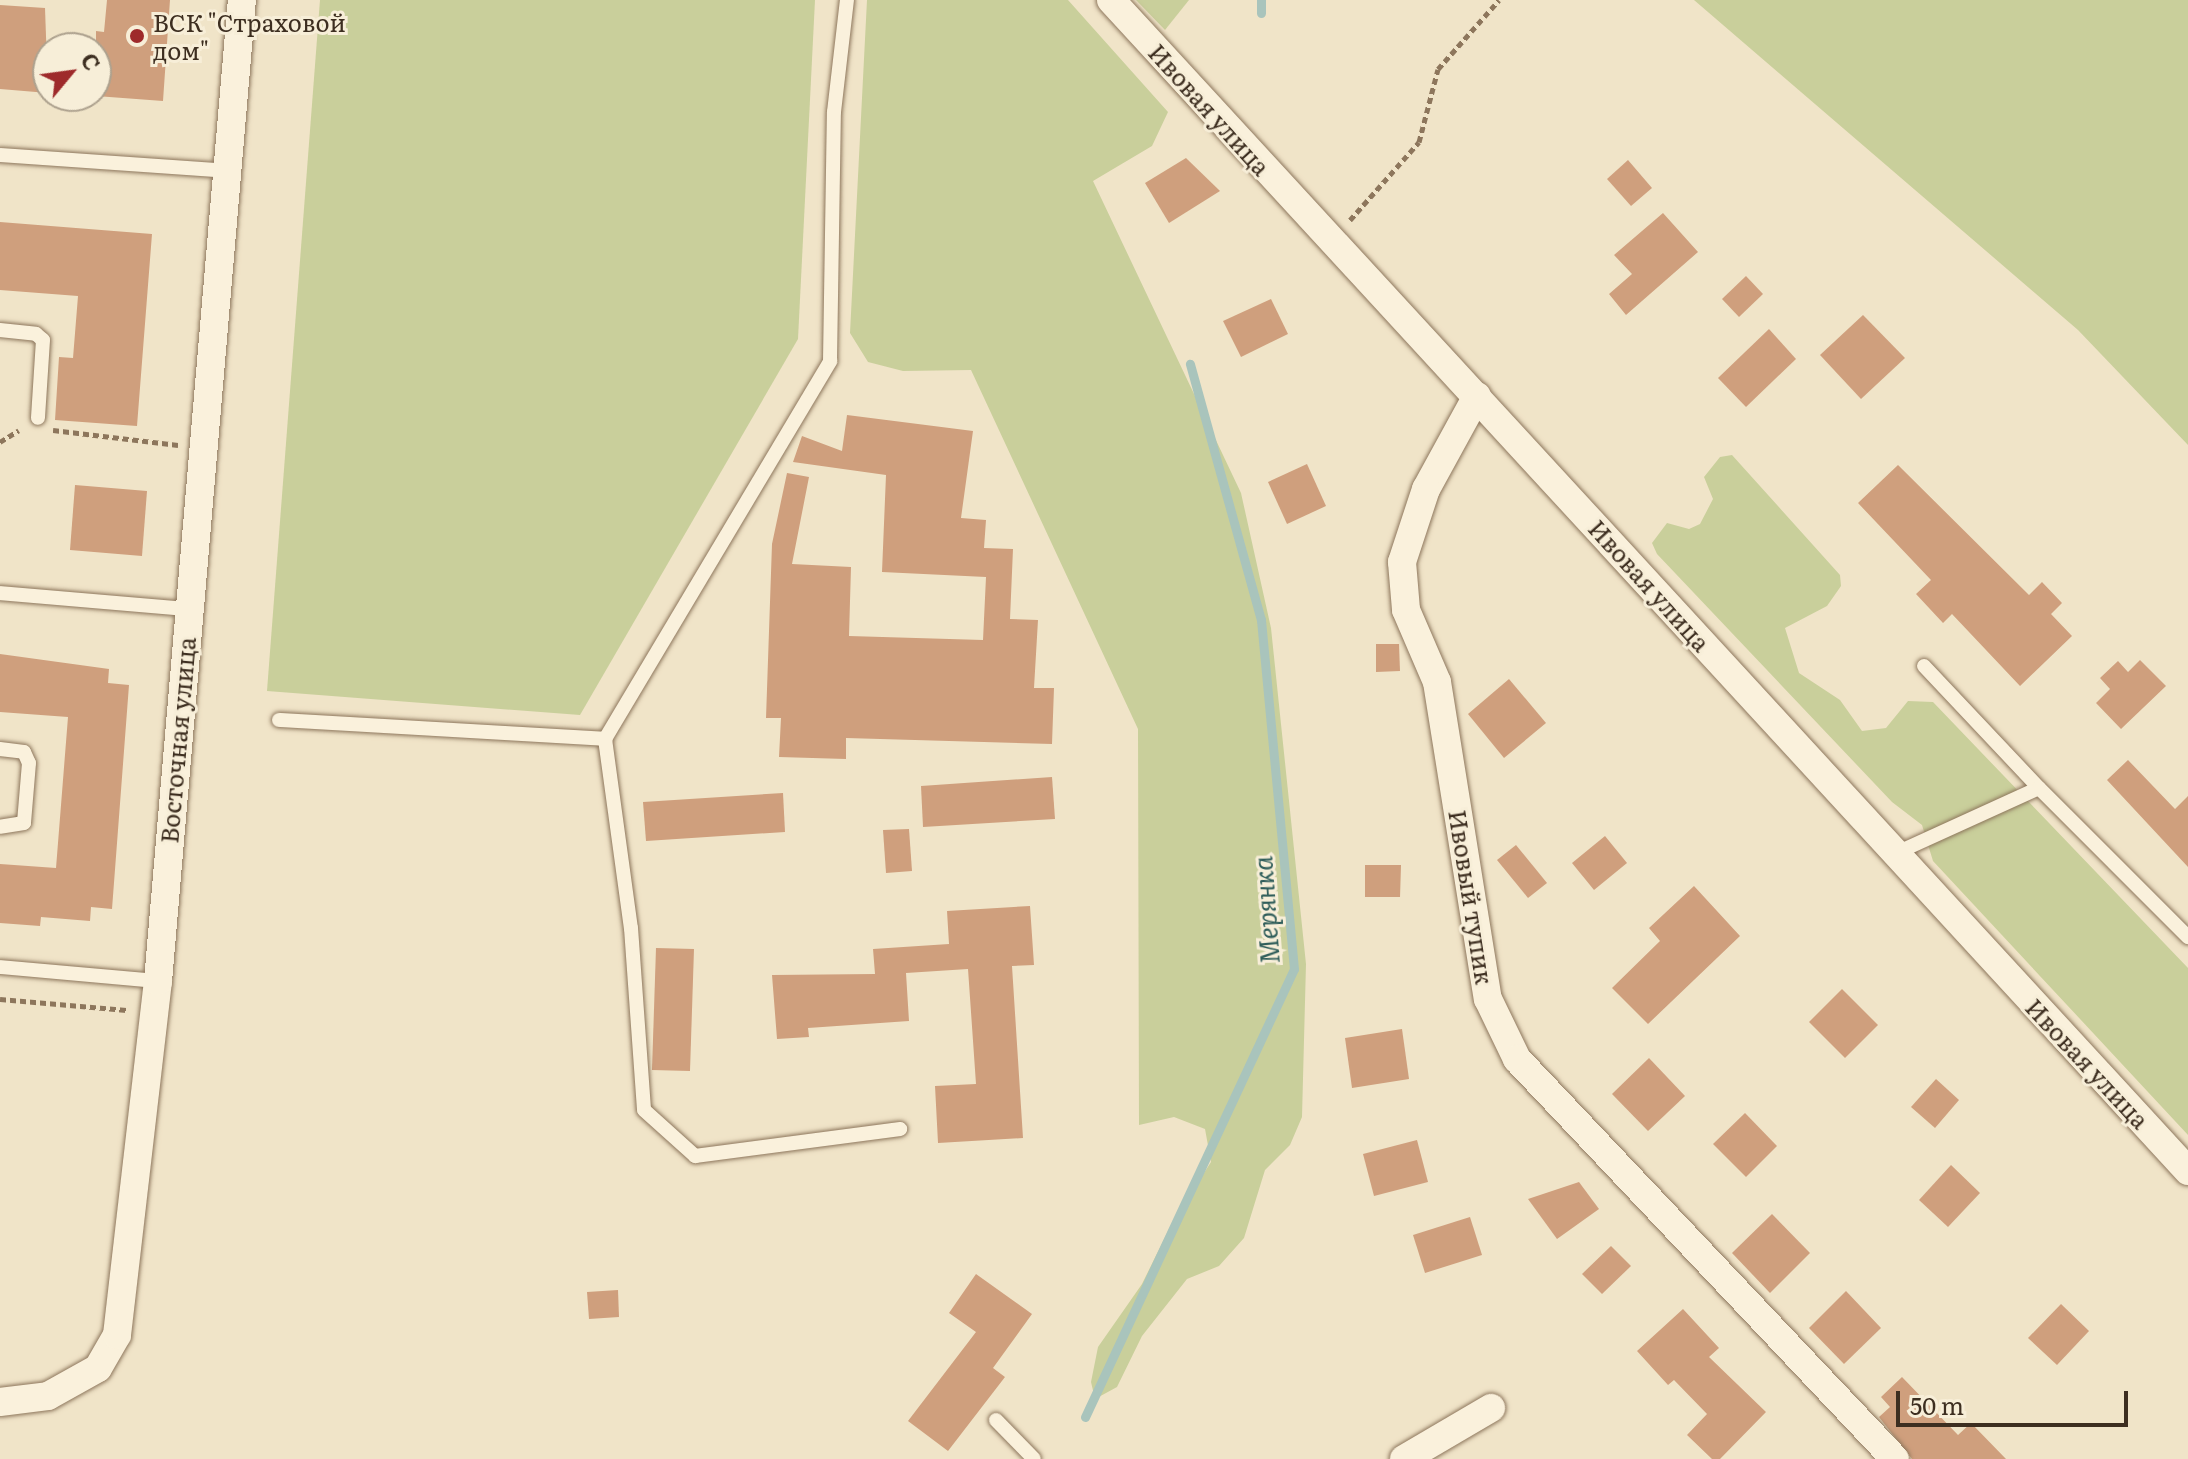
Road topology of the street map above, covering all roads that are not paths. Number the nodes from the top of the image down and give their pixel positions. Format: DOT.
graph roads {
  1 [pos="242,0"];
  2 [pos="847,0"];
  3 [pos="1111,0"];
  4 [pos="0,155"];
  5 [pos="226,171"];
  6 [pos="0,330"];
  7 [pos="1477,396"];
  8 [pos="38,418"];
  9 [pos="0,593"];
  10 [pos="188,609"];
  11 [pos="1924,666"];
  12 [pos="279,720"];
  13 [pos="605,739"];
  14 [pos="0,749"];
  15 [pos="2039,788"];
  16 [pos="0,827"];
  17 [pos="1894,854"];
  18 [pos="2188,937"];
  19 [pos="0,967"];
  20 [pos="158,981"];
  21 [pos="900,1129"];
  22 [pos="2188,1171"];
  23 [pos="0,1402"];
  24 [pos="1491,1408"];
  25 [pos="996,1420"];
  26 [pos="1034,1459"];
  27 [pos="1404,1459"];
  28 [pos="1895,1459"];
  1 -- 5 [label="street, Восточная улица"];
  2 -- 13 [label="lane"];
  3 -- 7 [label="street, Ивовая улица"];
  4 -- 5 [label="lane"];
  5 -- 10 [label="street, Восточная улица"];
  6 -- 8 [label="lane"];
  7 -- 17 [label="street, Ивовая улица"];
  7 -- 28 [label="street, Ивовый тупик"];
  9 -- 10 [label="lane"];
  10 -- 20 [label="street, Восточная улица"];
  11 -- 15 [label="lane"];
  12 -- 13 [label="lane"];
  13 -- 21 [label="lane"];
  14 -- 16 [label="lane"];
  15 -- 17 [label="lane"];
  15 -- 18 [label="lane"];
  17 -- 22 [label="street, Ивовая улица"];
  19 -- 20 [label="lane"];
  20 -- 23 [label="street, Восточная улица"];
  24 -- 27 [label="street"];
  25 -- 26 [label="lane"];
}
